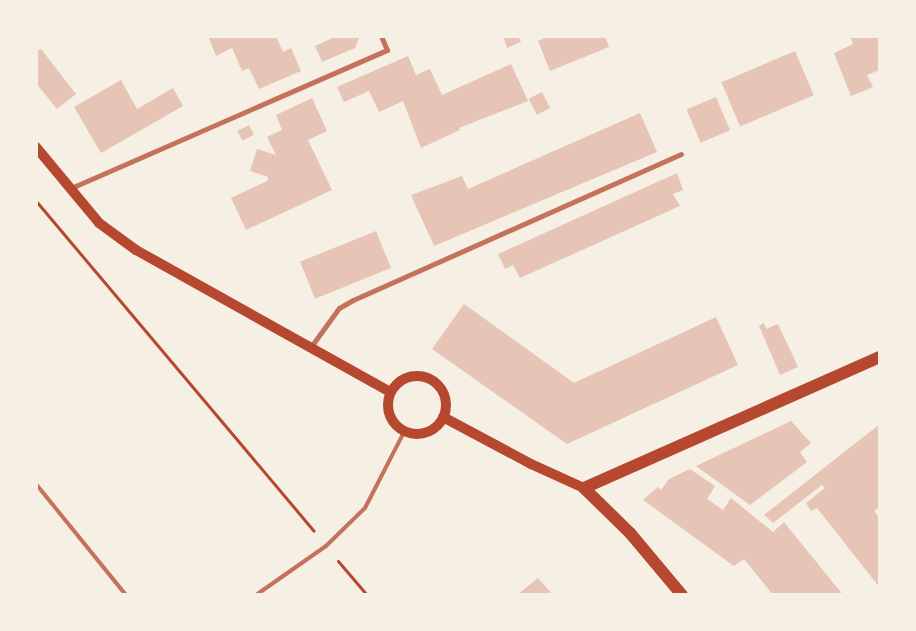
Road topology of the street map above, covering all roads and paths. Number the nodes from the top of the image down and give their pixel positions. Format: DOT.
graph roads {
  1 [pos="381,36"];
  2 [pos="36,146"];
  3 [pos="681,154"];
  4 [pos="71,188"];
  5 [pos="36,201"];
  6 [pos="310,348"];
  7 [pos="876,360"];
  8 [pos="390,392"];
  9 [pos="444,417"];
  10 [pos="404,432"];
  11 [pos="36,484"];
  12 [pos="584,488"];
  13 [pos="326,546"];
  14 [pos="126,595"];
  15 [pos="256,595"];
  16 [pos="367,595"];
  17 [pos="682,595"];
  1 -- 4 [label="street"];
  2 -- 4 [label="main road"];
  3 -- 6 [label="street"];
  4 -- 6 [label="main road"];
  5 -- 13 [label="path"];
  6 -- 8 [label="main road"];
  7 -- 12 [label="main road"];
  8 -- 9 [label="main road"];
  8 -- 10 [label="main road"];
  9 -- 10 [label="main road"];
  9 -- 12 [label="main road"];
  10 -- 13 [label="lane"];
  11 -- 14 [label="lane"];
  12 -- 17 [label="main road"];
  13 -- 15 [label="lane"];
  13 -- 16 [label="path"];
}
